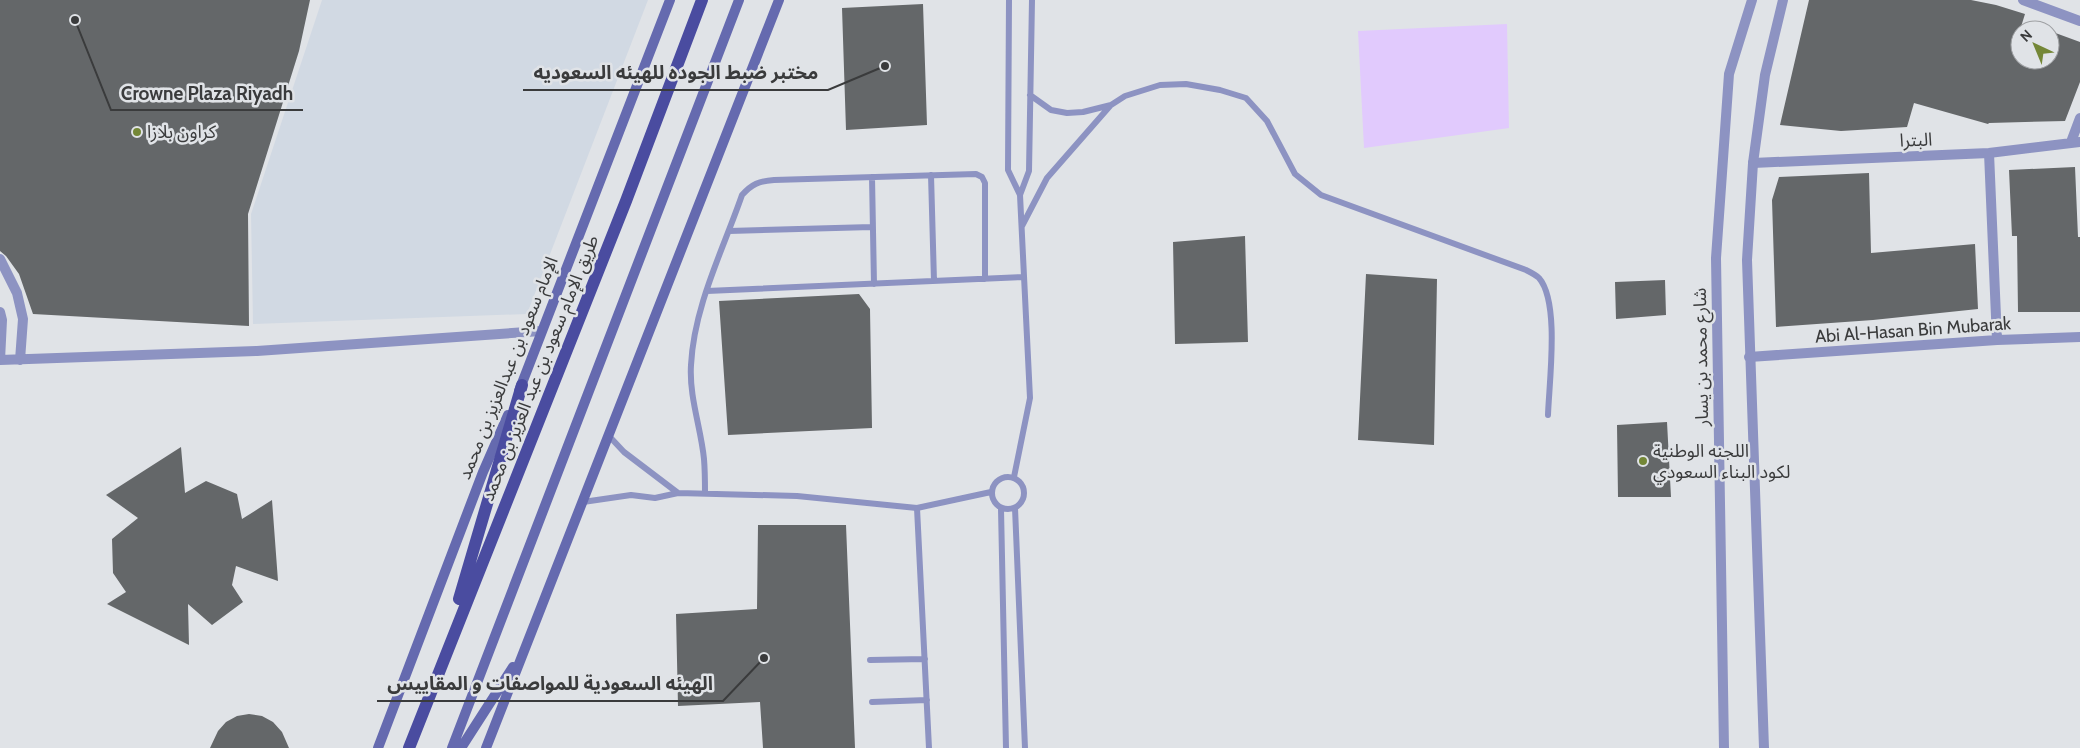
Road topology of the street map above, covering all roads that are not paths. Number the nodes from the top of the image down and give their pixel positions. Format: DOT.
graph roads {
  1 [pos="670,0"];
  2 [pos="702,0"];
  3 [pos="739,0"];
  4 [pos="779,0"];
  5 [pos="1009,0"];
  6 [pos="1032,0"];
  7 [pos="1752,0"];
  8 [pos="1783,0"];
  9 [pos="2023,0"];
  10 [pos="2080,21"];
  11 [pos="1030,95"];
  12 [pos="1111,105"];
  13 [pos="2080,118"];
  14 [pos="2075,142"];
  15 [pos="1989,153"];
  16 [pos="1753,163"];
  17 [pos="931,175"];
  18 [pos="872,177"];
  19 [pos="1020,195"];
  20 [pos="872,227"];
  21 [pos="1022,228"];
  22 [pos="730,231"];
  23 [pos="0,259"];
  24 [pos="1024,277"];
  25 [pos="985,279"];
  26 [pos="934,281"];
  27 [pos="874,284"];
  28 [pos="707,291"];
  29 [pos="0,312"];
  30 [pos="541,331"];
  31 [pos="2080,337"];
  32 [pos="1997,340"];
  33 [pos="1749,357"];
  34 [pos="0,360"];
  35 [pos="20,360"];
  36 [pos="522,386"];
  37 [pos="1548,415"];
  38 [pos="608,436"];
  39 [pos="1014,478"];
  40 [pos="678,492"];
  41 [pos="991,492"];
  42 [pos="705,494"];
  43 [pos="584,502"];
  44 [pos="917,508"];
  45 [pos="1015,508"];
  46 [pos="1001,509"];
  47 [pos="527,646"];
  48 [pos="443,659"];
  49 [pos="925,659"];
  50 [pos="870,660"];
  51 [pos="927,700"];
  52 [pos="872,702"];
  53 [pos="378,748"];
  54 [pos="409,748"];
  55 [pos="452,748"];
  56 [pos="461,748"];
  57 [pos="486,748"];
  58 [pos="929,748"];
  59 [pos="1006,748"];
  60 [pos="1025,748"];
  61 [pos="1724,748"];
  62 [pos="1764,748"];
  1 -- 30 [label="main road, الإمام سعود بن عبدالعزيز بن محمد"];
  2 -- 48 [label="main road, طريق الإمام سعود بن عبد العزيز بن محمد"];
  3 -- 55 [label="main road"];
  4 -- 38 [label="main road"];
  5 -- 19 [label="lane"];
  6 -- 11 [label="lane"];
  7 -- 61 [label="street, شارع محمد بن يسار"];
  8 -- 16 [label="street"];
  9 -- 10 [label="street"];
  11 -- 12 [label="lane"];
  11 -- 19 [label="lane"];
  12 -- 21 [label="lane"];
  12 -- 37 [label="lane"];
  13 -- 14 [label="street"];
  14 -- 15 [label="street, البترا"];
  15 -- 16 [label="street, البترا"];
  15 -- 32 [label="street"];
  16 -- 33 [label="street"];
  17 -- 18 [label="lane"];
  17 -- 25 [label="lane"];
  17 -- 26 [label="lane"];
  18 -- 20 [label="lane"];
  18 -- 22 [label="lane"];
  19 -- 21 [label="lane"];
  20 -- 22 [label="lane"];
  20 -- 27 [label="lane"];
  21 -- 24 [label="lane"];
  22 -- 28 [label="lane"];
  23 -- 35 [label="street"];
  24 -- 25 [label="lane"];
  24 -- 39 [label="lane"];
  25 -- 26 [label="lane"];
  26 -- 27 [label="lane"];
  27 -- 28 [label="lane"];
  28 -- 42 [label="lane"];
  29 -- 34 [label="street"];
  30 -- 35 [label="street"];
  30 -- 36 [label="main road, الإمام سعود بن عبدالعزيز بن محمد"];
  31 -- 32 [label="street, Abi Al-Hasan Bin Mubarak"];
  32 -- 33 [label="street, Abi Al-Hasan Bin Mubarak"];
  33 -- 62 [label="street"];
  34 -- 35 [label="street"];
  36 -- 48 [label="main road"];
  36 -- 53 [label="main road, الإمام سعود بن عبدالعزيز بن محمد"];
  38 -- 40 [label="lane"];
  38 -- 43 [label="main road"];
  39 -- 41 [label="lane"];
  39 -- 45 [label="lane"];
  40 -- 42 [label="lane"];
  40 -- 43 [label="lane"];
  41 -- 44 [label="lane"];
  41 -- 46 [label="lane"];
  42 -- 44 [label="lane"];
  43 -- 47 [label="main road"];
  44 -- 49 [label="lane"];
  45 -- 46 [label="lane"];
  45 -- 60 [label="lane"];
  46 -- 59 [label="lane"];
  47 -- 56 [label="main road"];
  47 -- 57 [label="main road"];
  48 -- 54 [label="main road, طريق الإمام سعود بن عبد العزيز بن محمد"];
  49 -- 50 [label="lane"];
  49 -- 51 [label="lane"];
  51 -- 52 [label="lane"];
  51 -- 58 [label="lane"];
}
